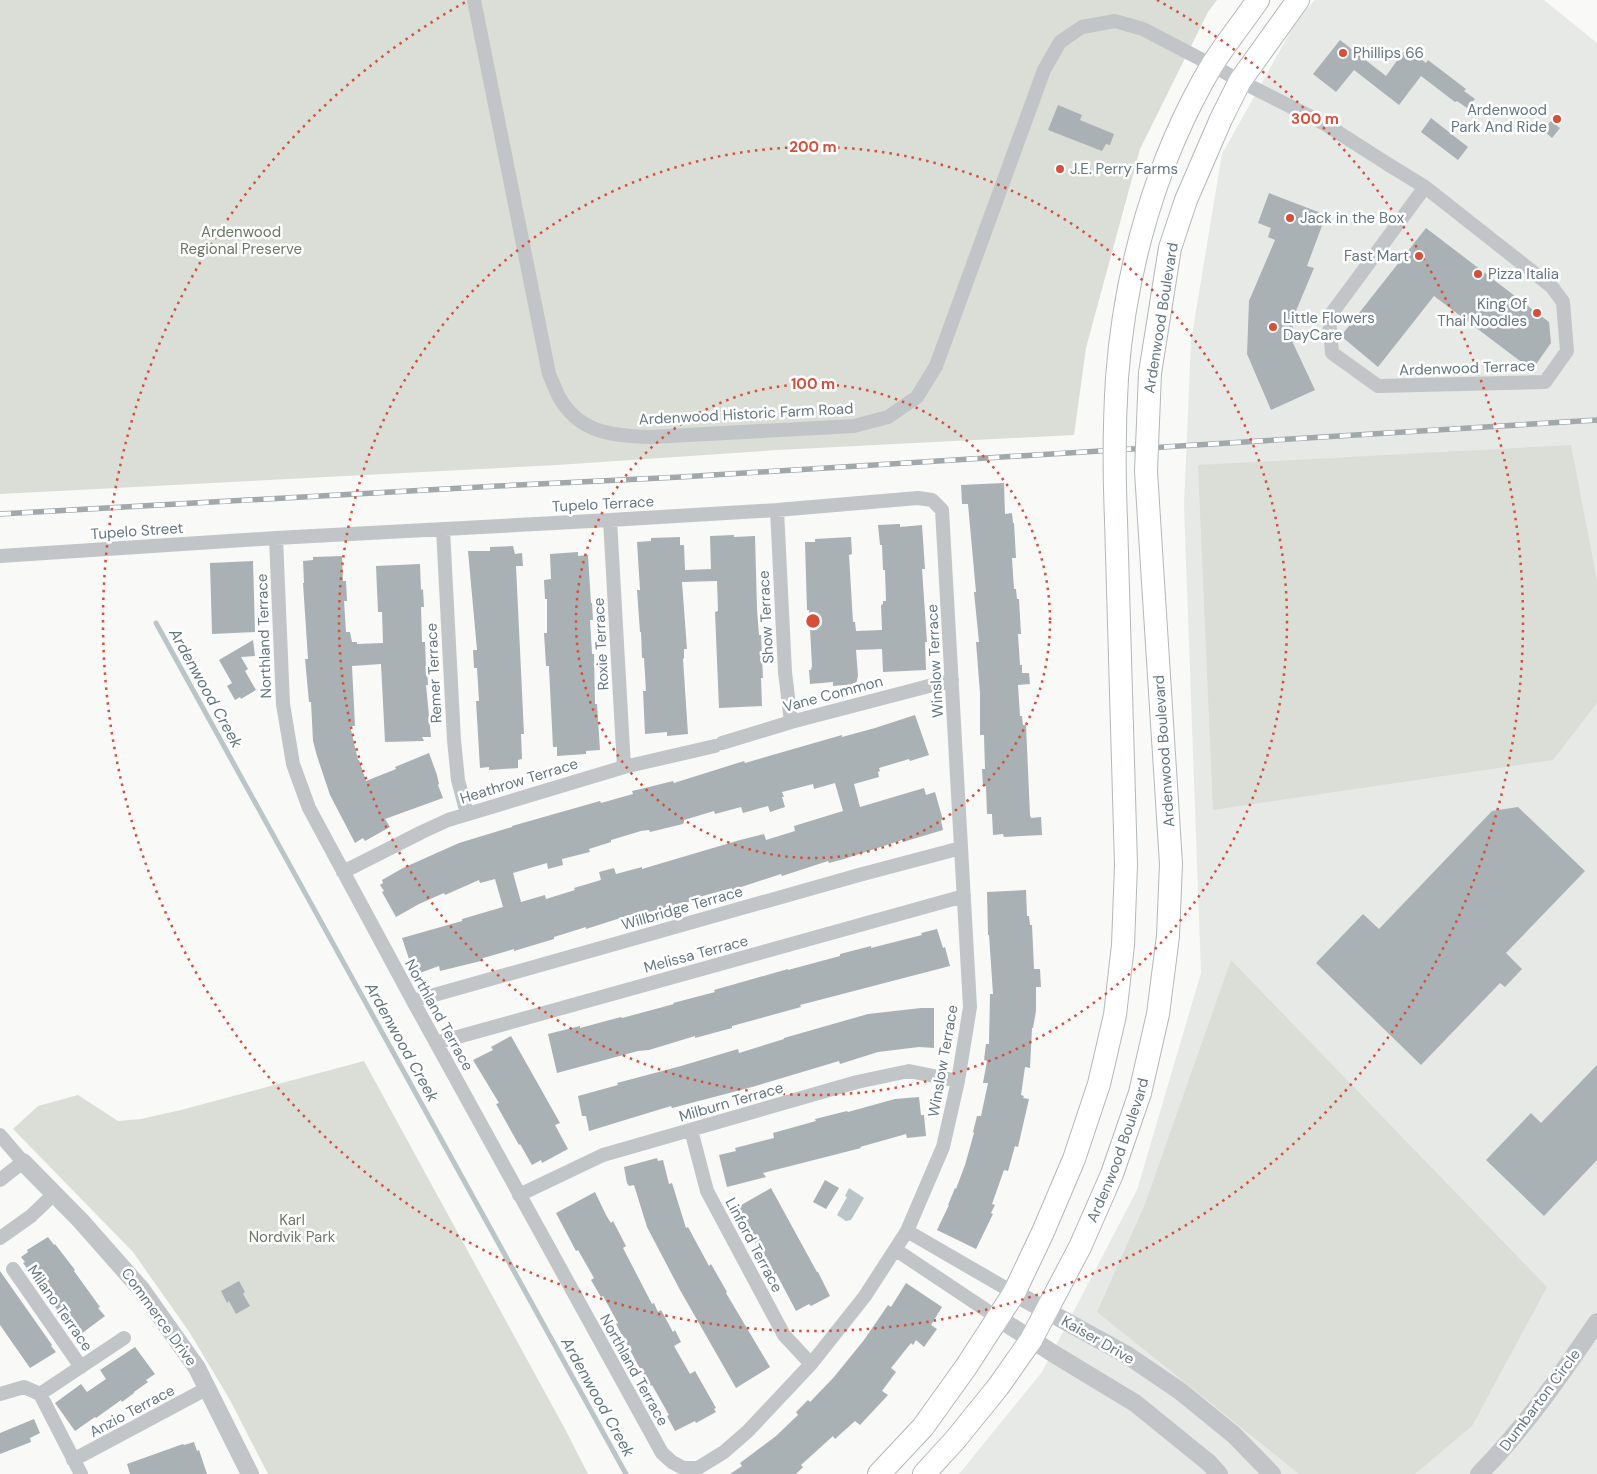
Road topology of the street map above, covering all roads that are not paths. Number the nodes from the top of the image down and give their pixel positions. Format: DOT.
graph roads {
  1 [pos="474,0"];
  2 [pos="1258,0"];
  3 [pos="1298,0"];
  4 [pos="1212,65"];
  5 [pos="1240,81"];
  6 [pos="1425,187"];
  7 [pos="932,500"];
  8 [pos="777,510"];
  9 [pos="610,520"];
  10 [pos="443,529"];
  11 [pos="276,538"];
  12 [pos="0,556"];
  13 [pos="952,680"];
  14 [pos="791,722"];
  15 [pos="718,744"];
  16 [pos="624,767"];
  17 [pos="467,814"];
  18 [pos="961,848"];
  19 [pos="343,872"];
  20 [pos="964,896"];
  21 [pos="413,1001"];
  22 [pos="436,1043"];
  23 [pos="958,1081"];
  24 [pos="691,1130"];
  25 [pos="0,1134"];
  26 [pos="23,1162"];
  27 [pos="0,1180"];
  28 [pos="54,1194"];
  29 [pos="519,1195"];
  30 [pos="907,1231"];
  31 [pos="0,1238"];
  32 [pos="896,1250"];
  33 [pos="13,1269"];
  34 [pos="1014,1293"];
  35 [pos="1047,1310"];
  36 [pos="998,1318"];
  37 [pos="1597,1322"];
  38 [pos="124,1338"];
  39 [pos="1031,1340"];
  40 [pos="811,1364"];
  41 [pos="81,1367"];
  42 [pos="206,1389"];
  43 [pos="0,1394"];
  44 [pos="40,1394"];
  45 [pos="73,1460"];
  46 [pos="683,1468"];
  47 [pos="80,1474"];
  48 [pos="250,1474"];
  49 [pos="879,1474"];
  50 [pos="924,1474"];
  51 [pos="1219,1474"];
  52 [pos="1272,1474"];
  53 [pos="1480,1474"];
  1 -- 4 [label="street, Ardenwood Historic Farm Road"];
  2 -- 4 [label="main road"];
  3 -- 5 [label="main road, Ardenwood Boulevard"];
  4 -- 5 [label="street, Ardenwood Terrace"];
  4 -- 34 [label="main road, bridge"];
  5 -- 6 [label="street, Ardenwood Terrace"];
  5 -- 35 [label="main road, Ardenwood Boulevard, bridge"];
  6 -- 6 [label="street, Ardenwood Terrace"];
  7 -- 8 [label="street, Tupelo Terrace"];
  7 -- 13 [label="street, Winslow Terrace"];
  8 -- 9 [label="street, Tupelo Terrace"];
  8 -- 14 [label="street, Show Terrace"];
  9 -- 10 [label="street, Tupelo Terrace"];
  9 -- 16 [label="street, Roxie Terrace"];
  10 -- 11 [label="street, Tupelo Terrace"];
  10 -- 17 [label="street, Remer Terrace"];
  11 -- 12 [label="street, Tupelo Street"];
  11 -- 19 [label="street, Northland Terrace"];
  13 -- 14 [label="street, Vane Common"];
  13 -- 18 [label="street, Winslow Terrace"];
  14 -- 15 [label="street, Vane Common"];
  15 -- 16 [label="street, Heathrow Terrace"];
  16 -- 17 [label="street, Heathrow Terrace"];
  17 -- 19 [label="street, Heathrow Terrace"];
  18 -- 20 [label="street, Winslow Terrace"];
  18 -- 21 [label="street, Willbridge Terrace"];
  19 -- 21 [label="street, Northland Terrace"];
  20 -- 22 [label="street, Melissa Terrace"];
  20 -- 23 [label="street, Winslow Terrace"];
  21 -- 22 [label="street, Northland Terrace"];
  22 -- 29 [label="street, Northland Terrace"];
  23 -- 24 [label="street, Milburn Terrace"];
  23 -- 30 [label="street, Winslow Terrace"];
  24 -- 29 [label="street, Milburn Terrace"];
  24 -- 40 [label="street, Linford Terrace"];
  25 -- 26 [label="street, Commerce Drive"];
  26 -- 27 [label="street"];
  26 -- 28 [label="street, Commerce Drive"];
  28 -- 31 [label="street"];
  28 -- 42 [label="street, Commerce Drive"];
  29 -- 46 [label="street, Northland Terrace"];
  30 -- 32 [label="street, Winslow Terrace"];
  30 -- 34 [label="street, Kaiser Drive"];
  32 -- 36 [label="street"];
  32 -- 40 [label="street, Winslow Terrace"];
  33 -- 41 [label="street, Milano Terrace"];
  34 -- 35 [label="street, Kaiser Drive"];
  34 -- 36 [label="main road"];
  35 -- 39 [label="main road, Ardenwood Boulevard"];
  35 -- 52 [label="street, Kaiser Drive"];
  36 -- 39 [label="street"];
  36 -- 49 [label="main road"];
  37 -- 53 [label="street, Dumbarton Circle"];
  38 -- 41 [label="street"];
  39 -- 50 [label="main road, Ardenwood Boulevard"];
  39 -- 51 [label="street"];
  40 -- 46 [label="street, Winslow Terrace"];
  41 -- 44 [label="street"];
  42 -- 45 [label="street, Anzio Terrace"];
  42 -- 48 [label="street, Commerce Drive"];
  43 -- 44 [label="street"];
  44 -- 45 [label="street"];
  45 -- 47 [label="street"];
}
